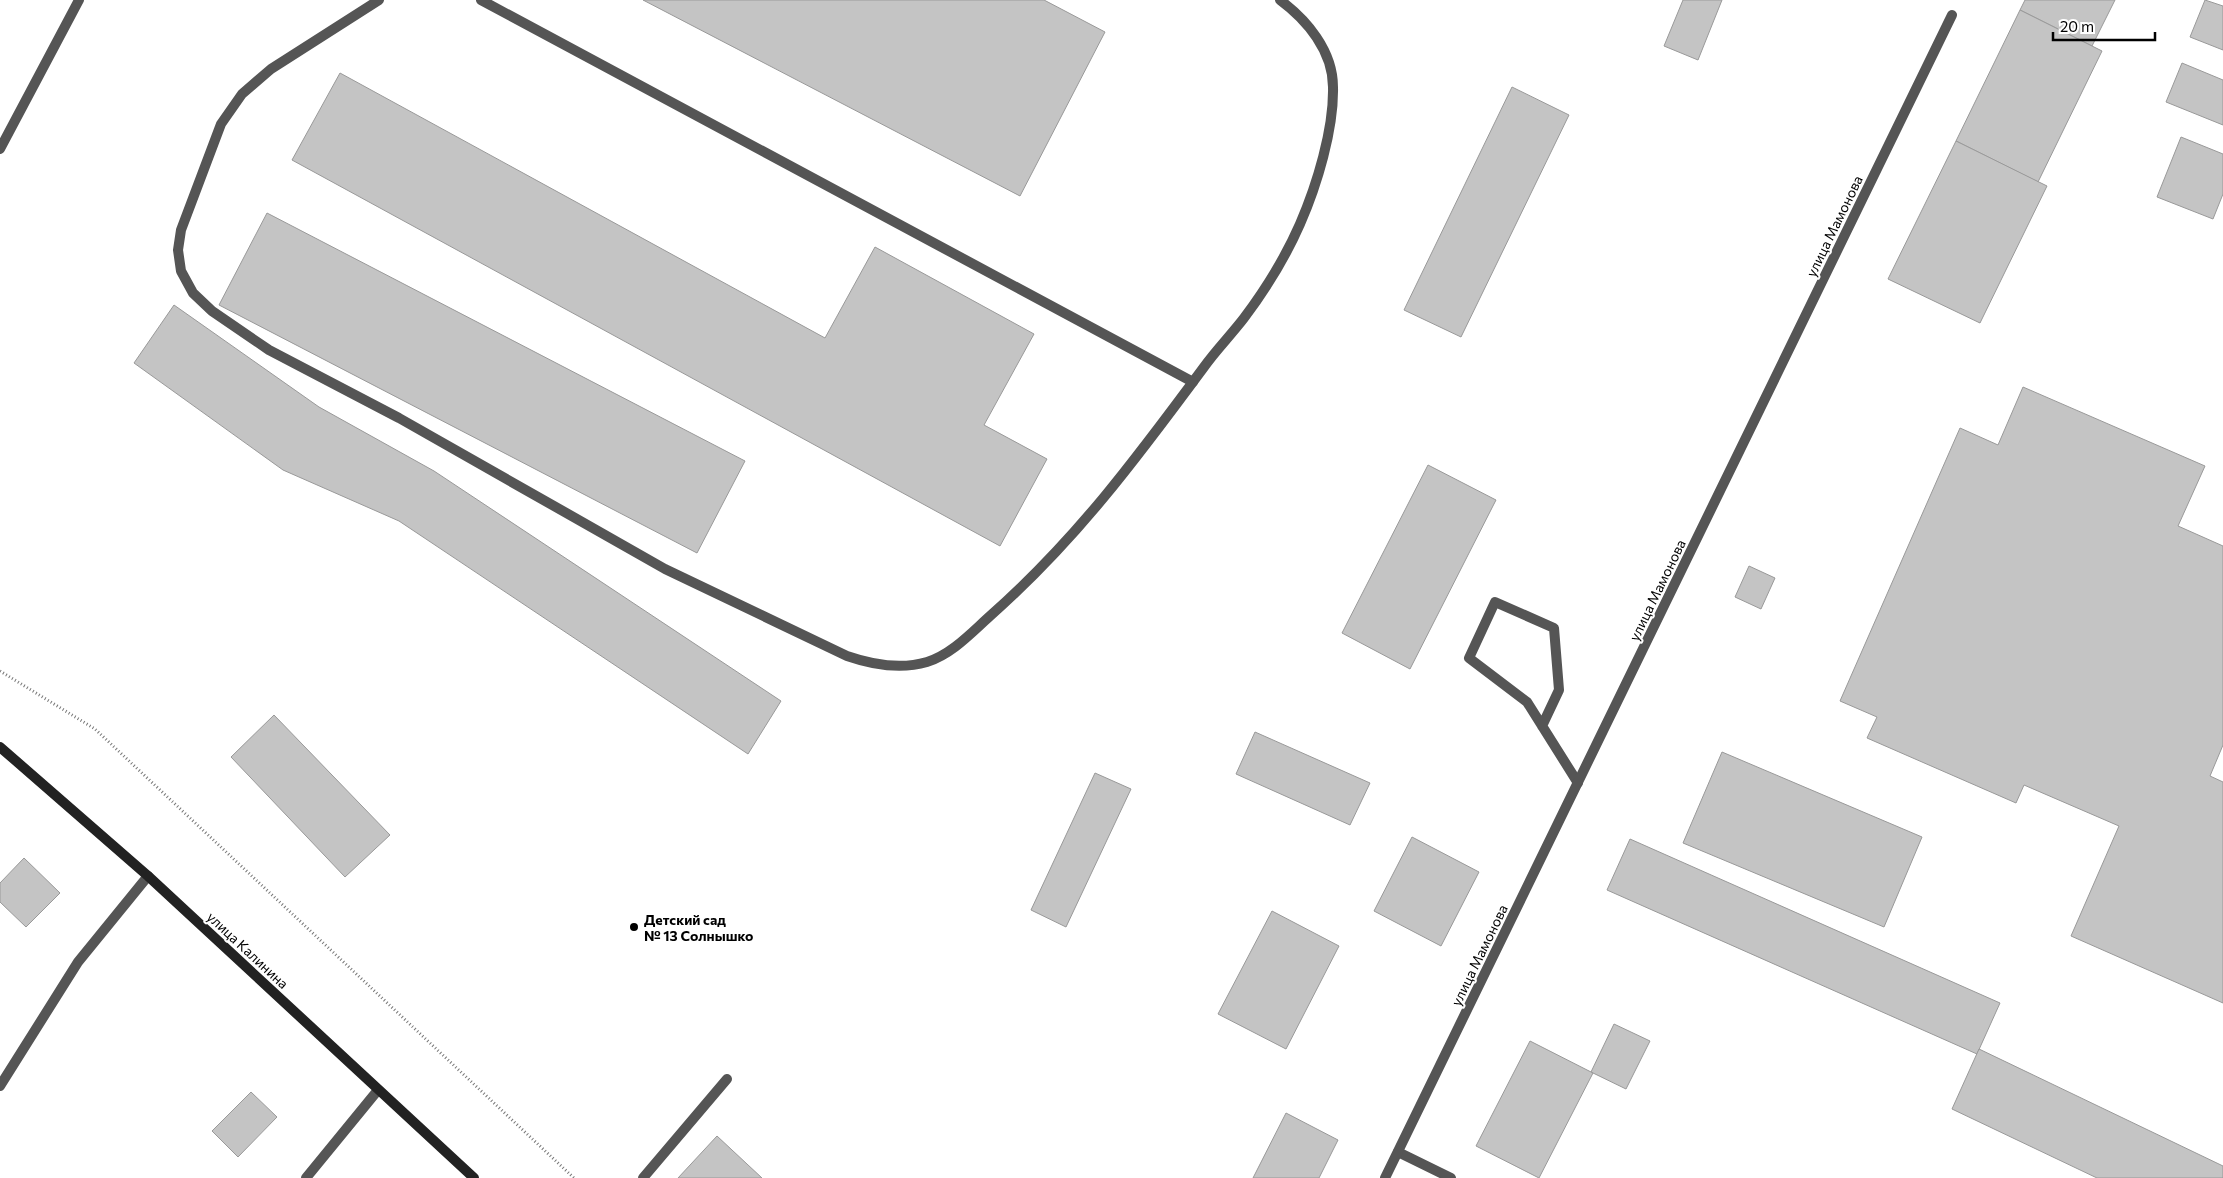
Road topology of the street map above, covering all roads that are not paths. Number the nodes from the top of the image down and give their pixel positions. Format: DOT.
graph roads {
  1 [pos="79,0"];
  2 [pos="379,0"];
  3 [pos="481,0"];
  4 [pos="1280,0"];
  5 [pos="1952,15"];
  6 [pos="0,149"];
  7 [pos="1193,382"];
  8 [pos="1542,726"];
  9 [pos="0,747"];
  10 [pos="1578,783"];
  11 [pos="148,876"];
  12 [pos="727,1079"];
  13 [pos="0,1086"];
  14 [pos="378,1090"];
  15 [pos="1398,1152"];
  16 [pos="306,1178"];
  17 [pos="474,1178"];
  18 [pos="644,1178"];
  19 [pos="1385,1178"];
  20 [pos="1450,1178"];
  1 -- 6 [label="street"];
  2 -- 7 [label="street"];
  3 -- 7 [label="street"];
  4 -- 7 [label="street"];
  5 -- 10 [label="street, улица Мамонова"];
  8 -- 8 [label="street"];
  8 -- 10 [label="street"];
  9 -- 11 [label="main road, улица Калинина"];
  10 -- 15 [label="street, улица Мамонова"];
  11 -- 13 [label="street"];
  11 -- 14 [label="main road, улица Калинина"];
  12 -- 18 [label="street"];
  14 -- 16 [label="street"];
  14 -- 17 [label="main road, улица Калинина"];
  15 -- 19 [label="street, улица Мамонова"];
  15 -- 20 [label="street"];
}
